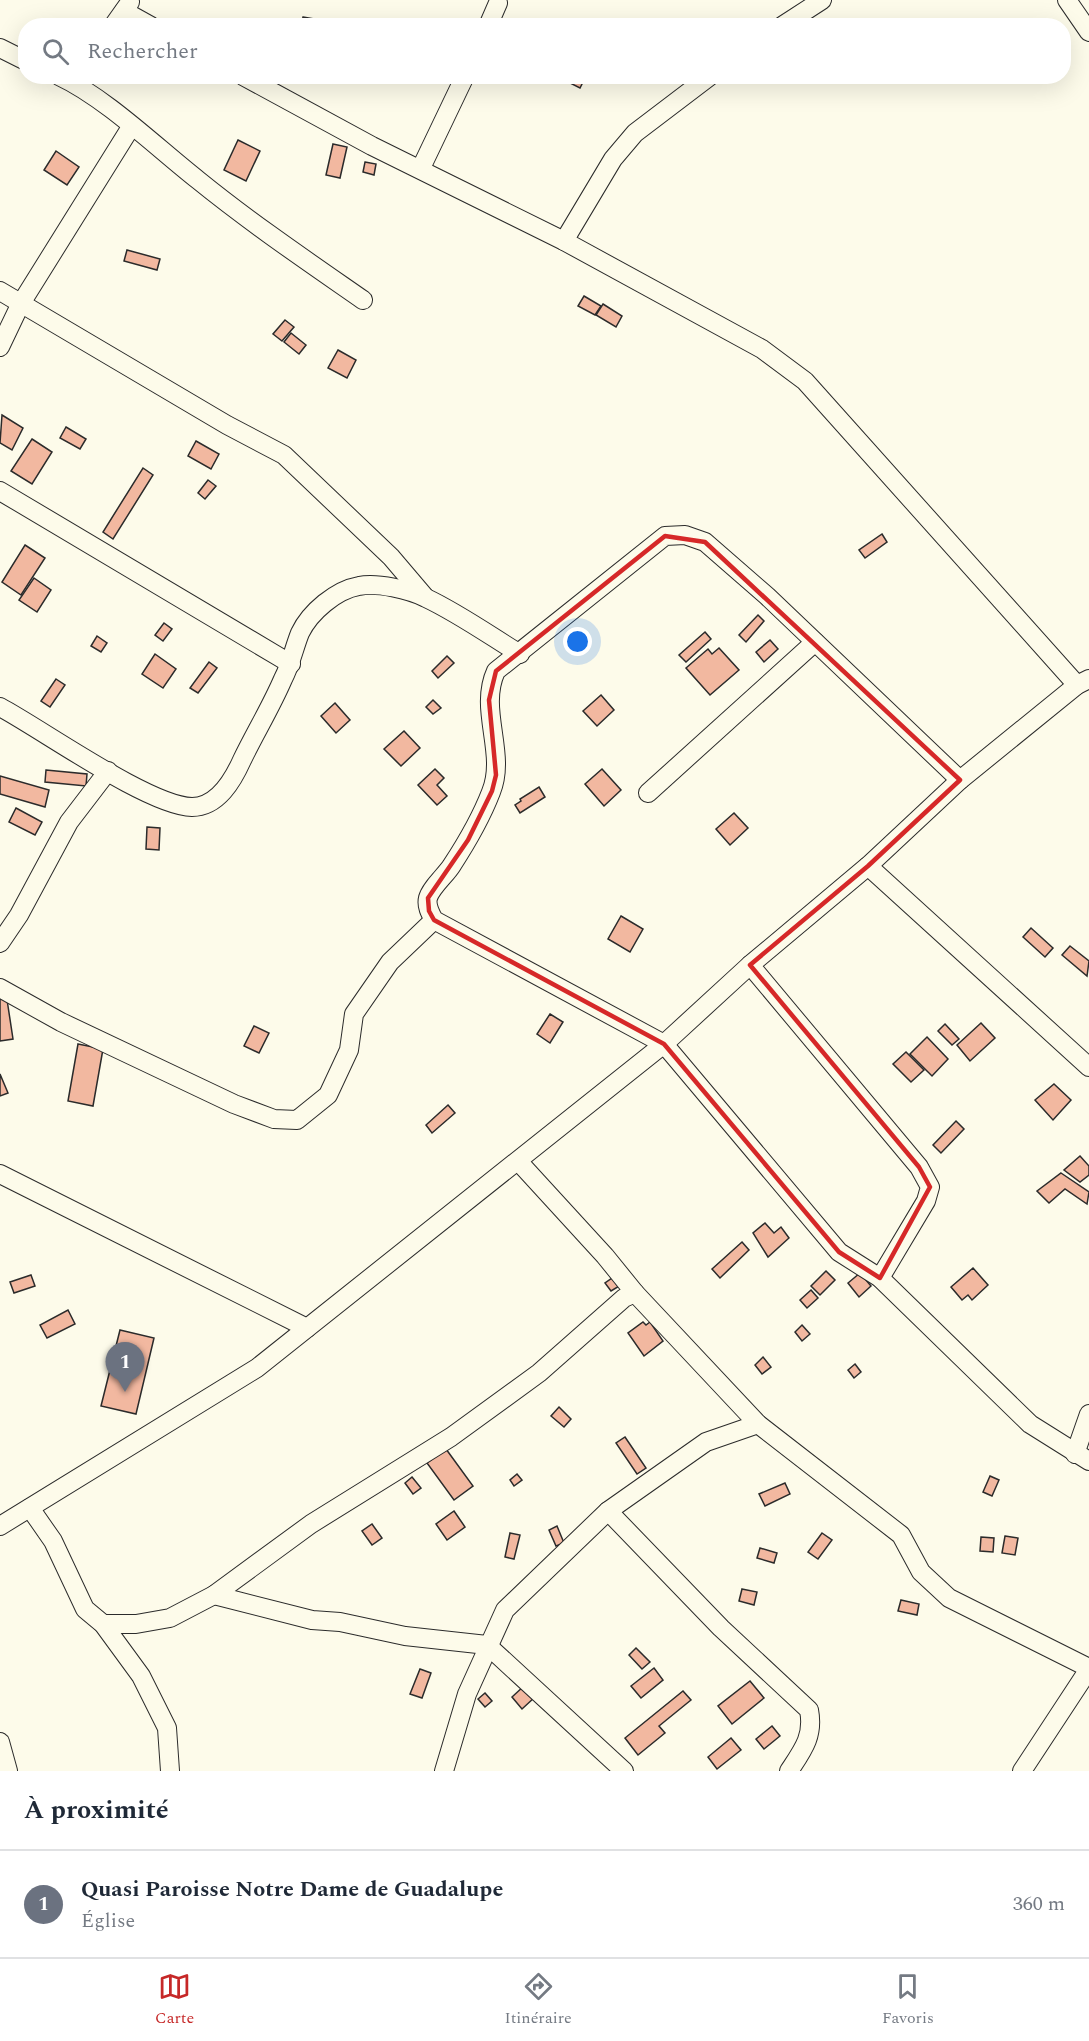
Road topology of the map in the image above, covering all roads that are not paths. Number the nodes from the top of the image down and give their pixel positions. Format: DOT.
graph roads {
  1 [pos="822,0"];
  2 [pos="1067,0"];
  3 [pos="496,1"];
  4 [pos="491,18"];
  5 [pos="794,18"];
  6 [pos="1089,32"];
  7 [pos="0,48"];
  8 [pos="18,57"];
  9 [pos="76,84"];
  10 [pos="258,84"];
  11 [pos="461,84"];
  12 [pos="700,84"];
  13 [pos="131,127"];
  14 [pos="421,168"];
  15 [pos="564,241"];
  16 [pos="0,291"];
  17 [pos="363,300"];
  18 [pos="20,305"];
  19 [pos="0,347"];
  20 [pos="0,491"];
  21 [pos="425,597"];
  22 [pos="815,642"];
  23 [pos="520,654"];
  24 [pos="291,664"];
  25 [pos="1083,682"];
  26 [pos="0,707"];
  27 [pos="108,771"];
  28 [pos="960,780"];
  29 [pos="648,794"];
  30 [pos="868,867"];
  31 [pos="434,920"];
  32 [pos="0,943"];
  33 [pos="750,965"];
  34 [pos="0,988"];
  35 [pos="664,1044"];
  36 [pos="1089,1067"];
  37 [pos="518,1161"];
  38 [pos="3,1178"];
  39 [pos="880,1278"];
  40 [pos="634,1293"];
  41 [pos="307,1328"];
  42 [pos="1089,1414"];
  43 [pos="758,1424"];
  44 [pos="1082,1458"];
  45 [pos="30,1508"];
  46 [pos="608,1512"];
  47 [pos="0,1526"];
  48 [pos="214,1594"];
  49 [pos="103,1624"];
  50 [pos="487,1645"];
  51 [pos="1089,1668"];
  52 [pos="0,1742"];
  53 [pos="8,1771"];
  54 [pos="170,1771"];
  55 [pos="444,1771"];
  56 [pos="624,1771"];
  57 [pos="789,1771"];
  58 [pos="1022,1771"];
  1 -- 5 [label="street"];
  2 -- 6 [label="street"];
  3 -- 4 [label="street"];
  7 -- 8 [label="street"];
  9 -- 13 [label="street"];
  10 -- 14 [label="street"];
  11 -- 14 [label="street"];
  12 -- 15 [label="street"];
  13 -- 17 [label="street"];
  13 -- 18 [label="street"];
  14 -- 15 [label="street"];
  15 -- 25 [label="street"];
  16 -- 18 [label="street"];
  18 -- 19 [label="street"];
  18 -- 21 [label="street"];
  20 -- 24 [label="street"];
  21 -- 23 [label="street"];
  21 -- 24 [label="street"];
  22 -- 23 [label="street"];
  22 -- 28 [label="street"];
  22 -- 29 [label="street"];
  23 -- 31 [label="street"];
  24 -- 27 [label="street"];
  25 -- 28 [label="street"];
  26 -- 27 [label="street"];
  27 -- 32 [label="street"];
  28 -- 30 [label="street"];
  30 -- 33 [label="street"];
  30 -- 36 [label="street"];
  31 -- 34 [label="street"];
  31 -- 35 [label="street"];
  33 -- 35 [label="street"];
  33 -- 39 [label="street"];
  35 -- 37 [label="street"];
  35 -- 39 [label="street"];
  37 -- 40 [label="street"];
  37 -- 41 [label="street"];
  38 -- 41 [label="street"];
  39 -- 44 [label="street"];
  40 -- 43 [label="street"];
  40 -- 48 [label="street"];
  41 -- 45 [label="street"];
  42 -- 44 [label="street"];
  43 -- 46 [label="street"];
  43 -- 51 [label="street"];
  45 -- 47 [label="street"];
  45 -- 49 [label="street"];
  46 -- 50 [label="street"];
  46 -- 57 [label="street"];
  48 -- 49 [label="street"];
  48 -- 50 [label="street"];
  49 -- 54 [label="street"];
  50 -- 55 [label="street"];
  50 -- 56 [label="street"];
  51 -- 58 [label="street"];
  52 -- 53 [label="street"];
}
